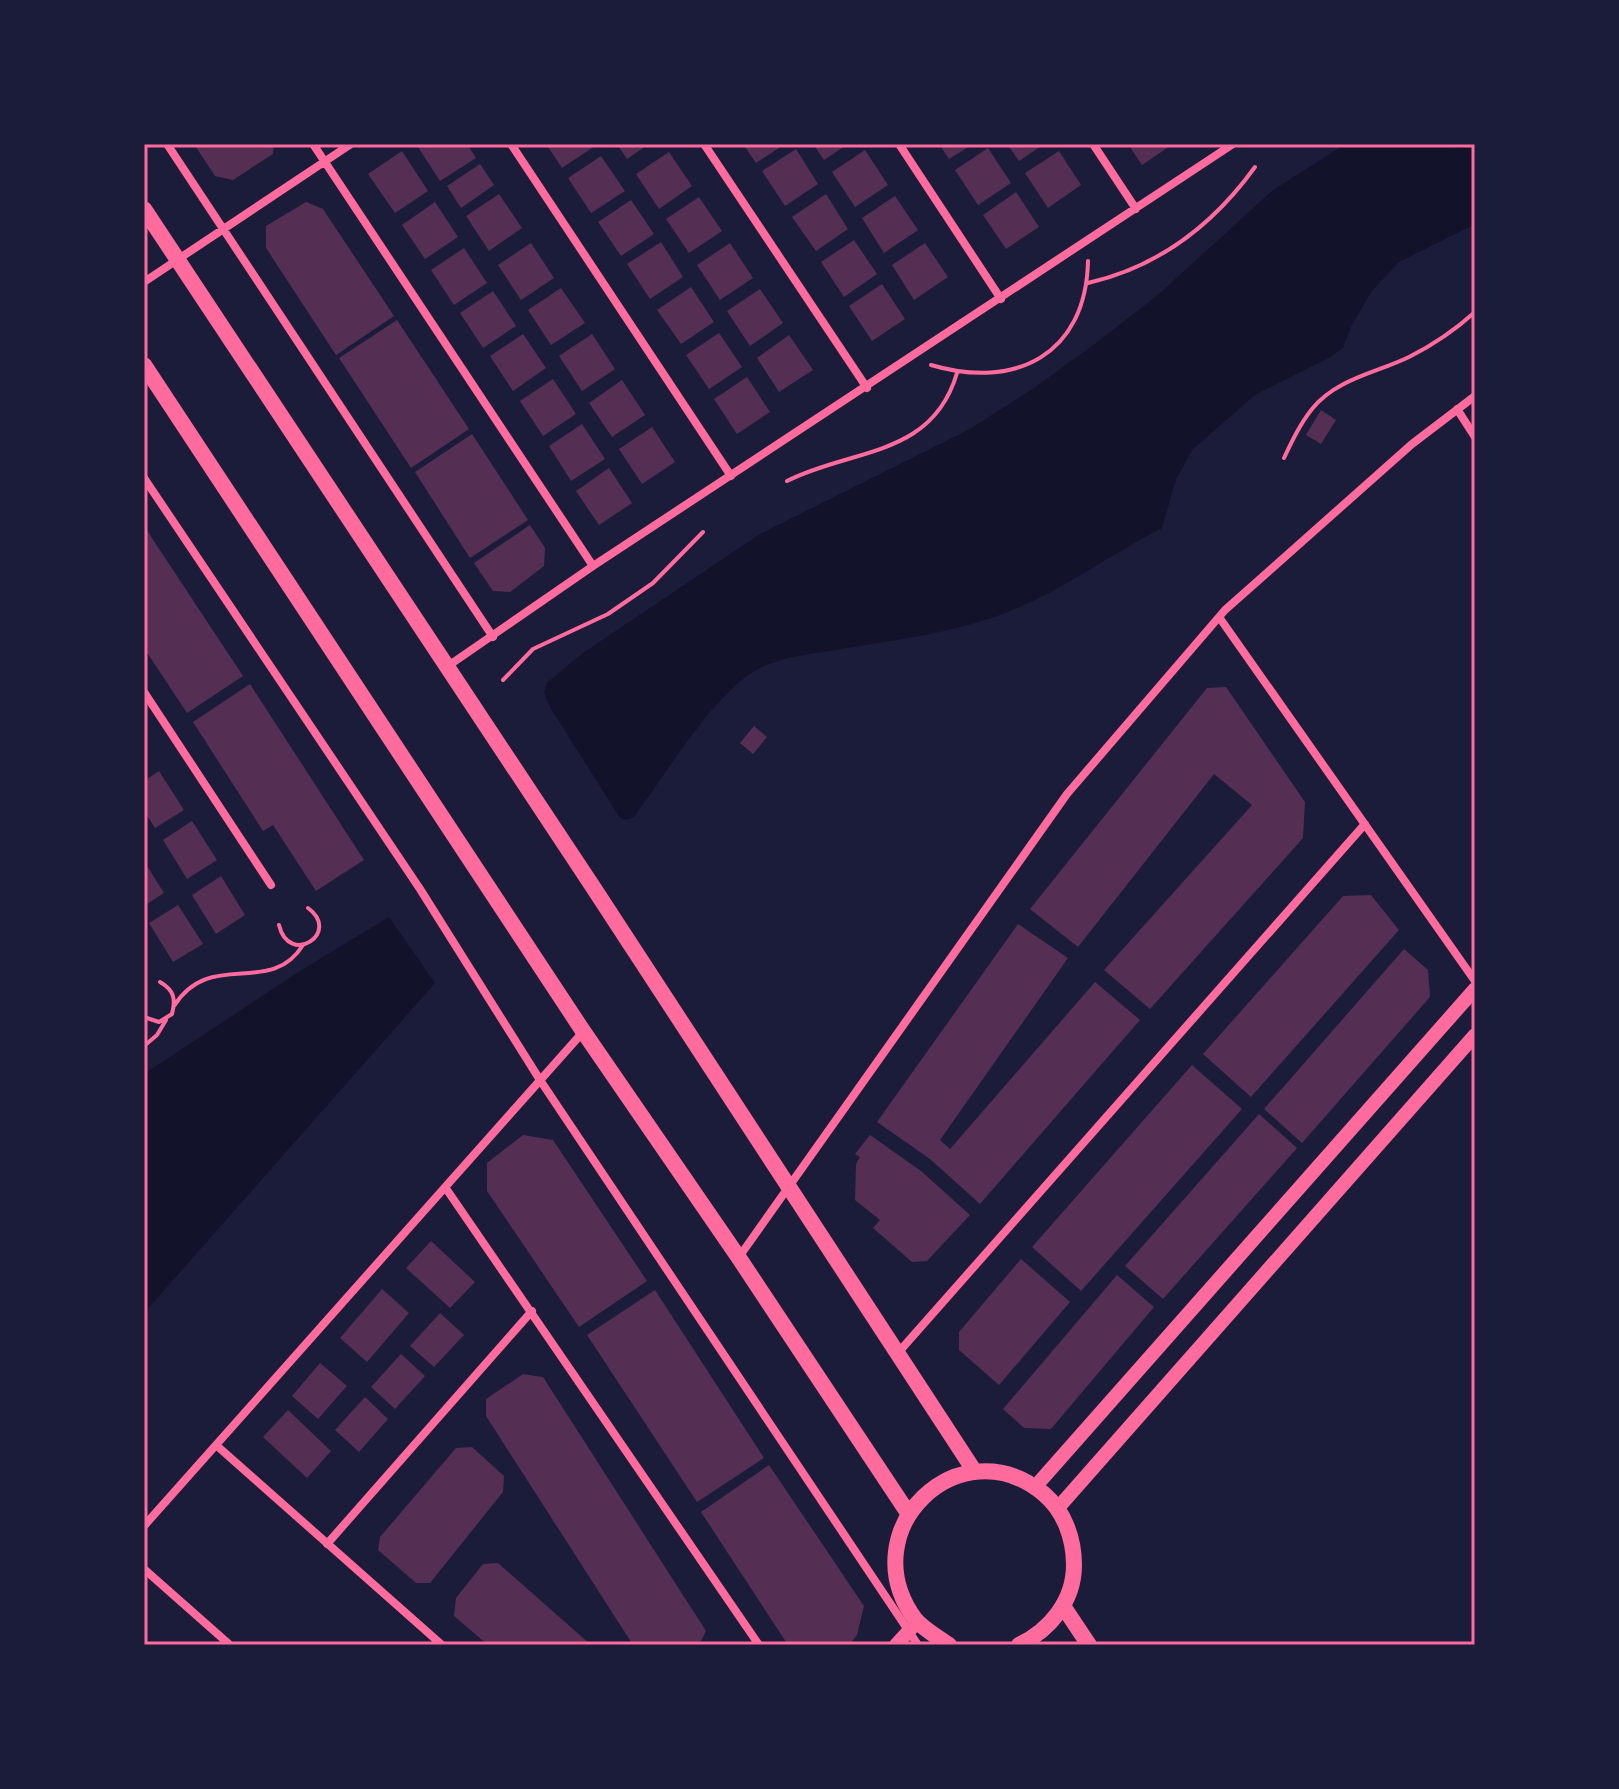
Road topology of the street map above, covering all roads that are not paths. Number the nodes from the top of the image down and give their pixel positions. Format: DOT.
graph roads {
  1 [pos="167,144"];
  2 [pos="313,144"];
  3 [pos="351,144"];
  4 [pos="511,144"];
  5 [pos="704,144"];
  6 [pos="899,144"];
  7 [pos="1093,144"];
  8 [pos="1233,144"];
  9 [pos="324,162"];
  10 [pos="144,209"];
  11 [pos="1136,209"];
  12 [pos="224,228"];
  13 [pos="178,260"];
  14 [pos="144,282"];
  15 [pos="1001,299"];
  16 [pos="144,365"];
  17 [pos="867,388"];
  18 [pos="1475,396"];
  19 [pos="1457,409"];
  20 [pos="1475,437"];
  21 [pos="731,476"];
  22 [pos="144,478"];
  23 [pos="593,566"];
  24 [pos="1219,617"];
  25 [pos="493,637"];
  26 [pos="445,668"];
  27 [pos="144,692"];
  28 [pos="1365,824"];
  29 [pos="271,885"];
  30 [pos="1475,981"];
  31 [pos="1475,989"];
  32 [pos="583,1031"];
  33 [pos="1475,1035"];
  34 [pos="540,1080"];
  35 [pos="445,1187"];
  36 [pos="787,1187"];
  37 [pos="739,1258"];
  38 [pos="532,1311"];
  39 [pos="897,1354"];
  40 [pos="216,1445"];
  41 [pos="975,1472"];
  42 [pos="1035,1487"];
  43 [pos="1057,1509"];
  44 [pos="908,1513"];
  45 [pos="144,1526"];
  46 [pos="327,1544"];
  47 [pos="144,1569"];
  48 [pos="1063,1606"];
  49 [pos="914,1626"];
  50 [pos="942,1643"];
  51 [pos="230,1645"];
  52 [pos="442,1645"];
  53 [pos="759,1645"];
  54 [pos="896,1645"];
  55 [pos="918,1645"];
  56 [pos="1019,1645"];
  57 [pos="1089,1645"];
  1 -- 12 [label="street"];
  2 -- 9 [label="street"];
  3 -- 9 [label="street"];
  4 -- 21 [label="street"];
  5 -- 17 [label="street"];
  6 -- 15 [label="street"];
  7 -- 11 [label="street"];
  8 -- 11 [label="street"];
  9 -- 12 [label="street"];
  9 -- 23 [label="street"];
  10 -- 13 [label="main road"];
  11 -- 15 [label="street"];
  12 -- 13 [label="street"];
  12 -- 25 [label="street"];
  13 -- 14 [label="street"];
  13 -- 26 [label="main road"];
  15 -- 17 [label="street"];
  16 -- 32 [label="main road"];
  17 -- 21 [label="street"];
  18 -- 19 [label="street"];
  19 -- 20 [label="street"];
  19 -- 24 [label="street"];
  21 -- 23 [label="street"];
  22 -- 34 [label="street"];
  23 -- 25 [label="street"];
  24 -- 28 [label="street"];
  24 -- 36 [label="street"];
  25 -- 26 [label="street"];
  26 -- 36 [label="main road"];
  27 -- 29 [label="street"];
  28 -- 30 [label="street"];
  28 -- 39 [label="street"];
  31 -- 42 [label="street"];
  32 -- 34 [label="street"];
  32 -- 37 [label="main road"];
  33 -- 43 [label="street"];
  34 -- 35 [label="street"];
  34 -- 49 [label="street"];
  35 -- 38 [label="street"];
  35 -- 40 [label="street"];
  36 -- 37 [label="street"];
  36 -- 39 [label="main road"];
  37 -- 44 [label="main road"];
  38 -- 46 [label="street"];
  38 -- 53 [label="street"];
  39 -- 41 [label="main road"];
  40 -- 45 [label="street"];
  40 -- 46 [label="street"];
  41 -- 42 [label="main road"];
  41 -- 44 [label="main road"];
  42 -- 43 [label="main road"];
  43 -- 48 [label="main road"];
  44 -- 49 [label="main road"];
  46 -- 52 [label="street"];
  47 -- 51 [label="street"];
  48 -- 56 [label="main road"];
  48 -- 57 [label="main road"];
  49 -- 50 [label="main road"];
  49 -- 54 [label="street"];
  49 -- 55 [label="street"];
}
